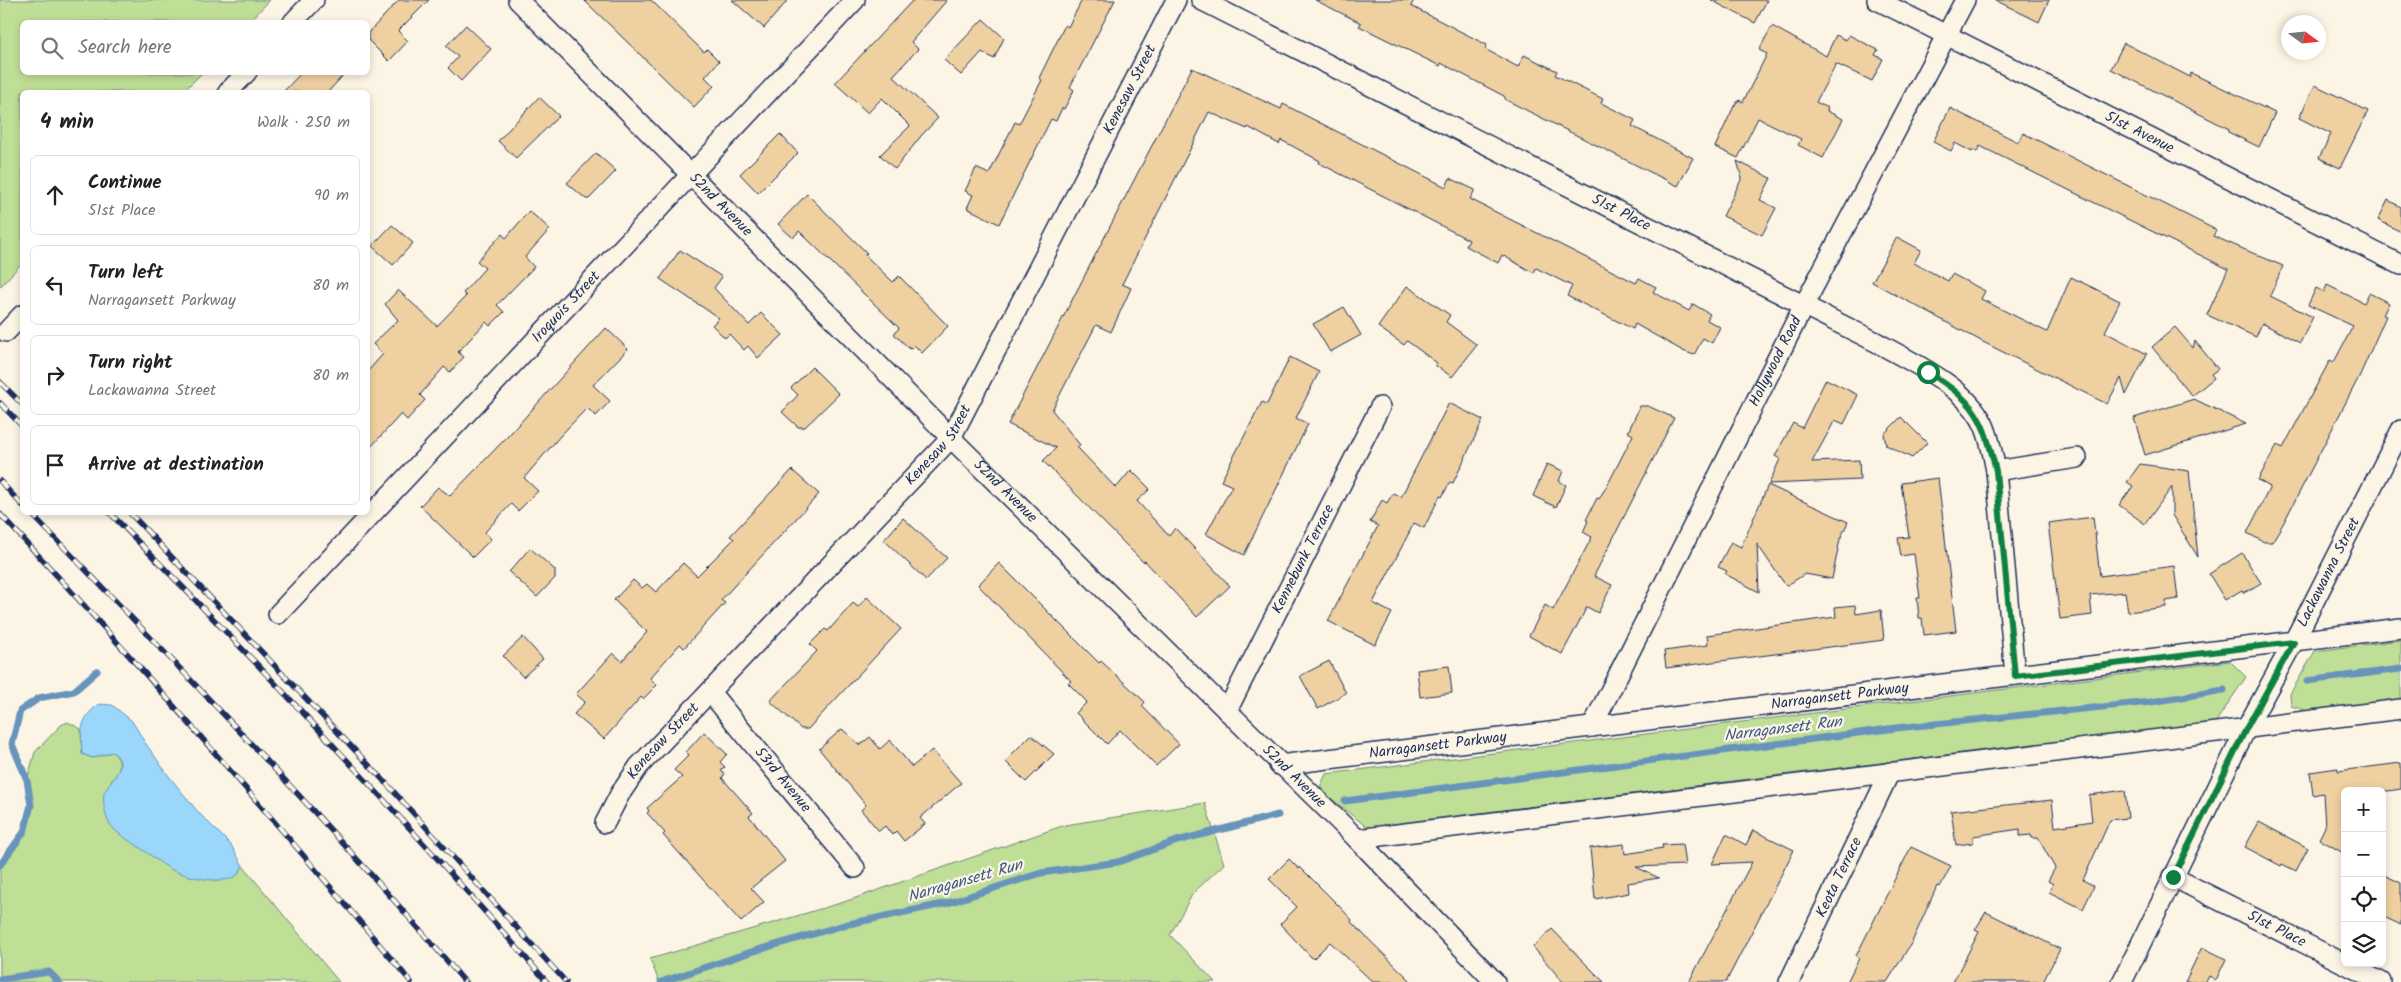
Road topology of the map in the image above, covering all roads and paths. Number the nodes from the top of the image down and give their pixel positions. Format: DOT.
graph roads {
  1 [pos="314,0"];
  2 [pos="518,0"];
  3 [pos="855,0"];
  4 [pos="1176,0"];
  5 [pos="1201,0"];
  6 [pos="1878,0"];
  7 [pos="1965,0"];
  8 [pos="295,20"];
  9 [pos="1947,34"];
  10 [pos="244,75"];
  11 [pos="230,90"];
  12 [pos="690,174"];
  13 [pos="2401,265"];
  14 [pos="1804,306"];
  15 [pos="20,317"];
  16 [pos="6,332"];
  17 [pos="1380,407"];
  18 [pos="2401,430"];
  19 [pos="950,438"];
  20 [pos="2077,458"];
  21 [pos="1996,471"];
  22 [pos="278,614"];
  23 [pos="2401,628"];
  24 [pos="2294,642"];
  25 [pos="2015,676"];
  26 [pos="710,692"];
  27 [pos="2401,709"];
  28 [pos="1227,712"];
  29 [pos="1592,727"];
  30 [pos="2247,727"];
  31 [pos="1280,764"];
  32 [pos="1890,772"];
  33 [pos="605,823"];
  34 [pos="1357,839"];
  35 [pos="855,868"];
  36 [pos="2173,877"];
  37 [pos="1495,982"];
  38 [pos="1789,982"];
  39 [pos="2122,982"];
  40 [pos="2381,982"];
  1 -- 8 [label="street"];
  2 -- 12 [label="street, 52nd Avenue"];
  3 -- 12 [label="street, Iroquois Street"];
  4 -- 19 [label="street, Kenesaw Street"];
  5 -- 14 [label="street, 51st Place"];
  6 -- 9 [label="street, 51st Avenue"];
  7 -- 9 [label="street, Hollywood Road"];
  9 -- 13 [label="street, 51st Avenue"];
  9 -- 14 [label="street, Hollywood Road"];
  10 -- 11 [label="street"];
  12 -- 19 [label="street, 52nd Avenue"];
  12 -- 22 [label="street, Iroquois Street"];
  14 -- 21 [label="street, 51st Place"];
  14 -- 29 [label="street, Hollywood Road"];
  15 -- 16 [label="street"];
  17 -- 28 [label="street, Kennebunk Terrace"];
  18 -- 24 [label="street, Lackawanna Street"];
  19 -- 26 [label="street, Kenesaw Street"];
  19 -- 28 [label="street, 52nd Avenue"];
  20 -- 21 [label="street"];
  21 -- 25 [label="street, 51st Place"];
  23 -- 24 [label="street, Narragansett Parkway"];
  24 -- 25 [label="street, Narragansett Parkway"];
  24 -- 30 [label="street, Lackawanna Street"];
  25 -- 29 [label="street, Narragansett Parkway"];
  26 -- 33 [label="street, Kenesaw Street"];
  26 -- 35 [label="street, 53rd Avenue"];
  27 -- 30 [label="street"];
  28 -- 31 [label="street, 52nd Avenue"];
  29 -- 31 [label="street, Narragansett Parkway"];
  30 -- 32 [label="street"];
  30 -- 36 [label="street, Lackawanna Street"];
  31 -- 34 [label="street, 52nd Avenue"];
  32 -- 34 [label="street"];
  32 -- 38 [label="street, Keota Terrace"];
  34 -- 37 [label="street, 52nd Avenue"];
  36 -- 39 [label="street, Lackawanna Street"];
  36 -- 40 [label="street, 51st Place"];
}
